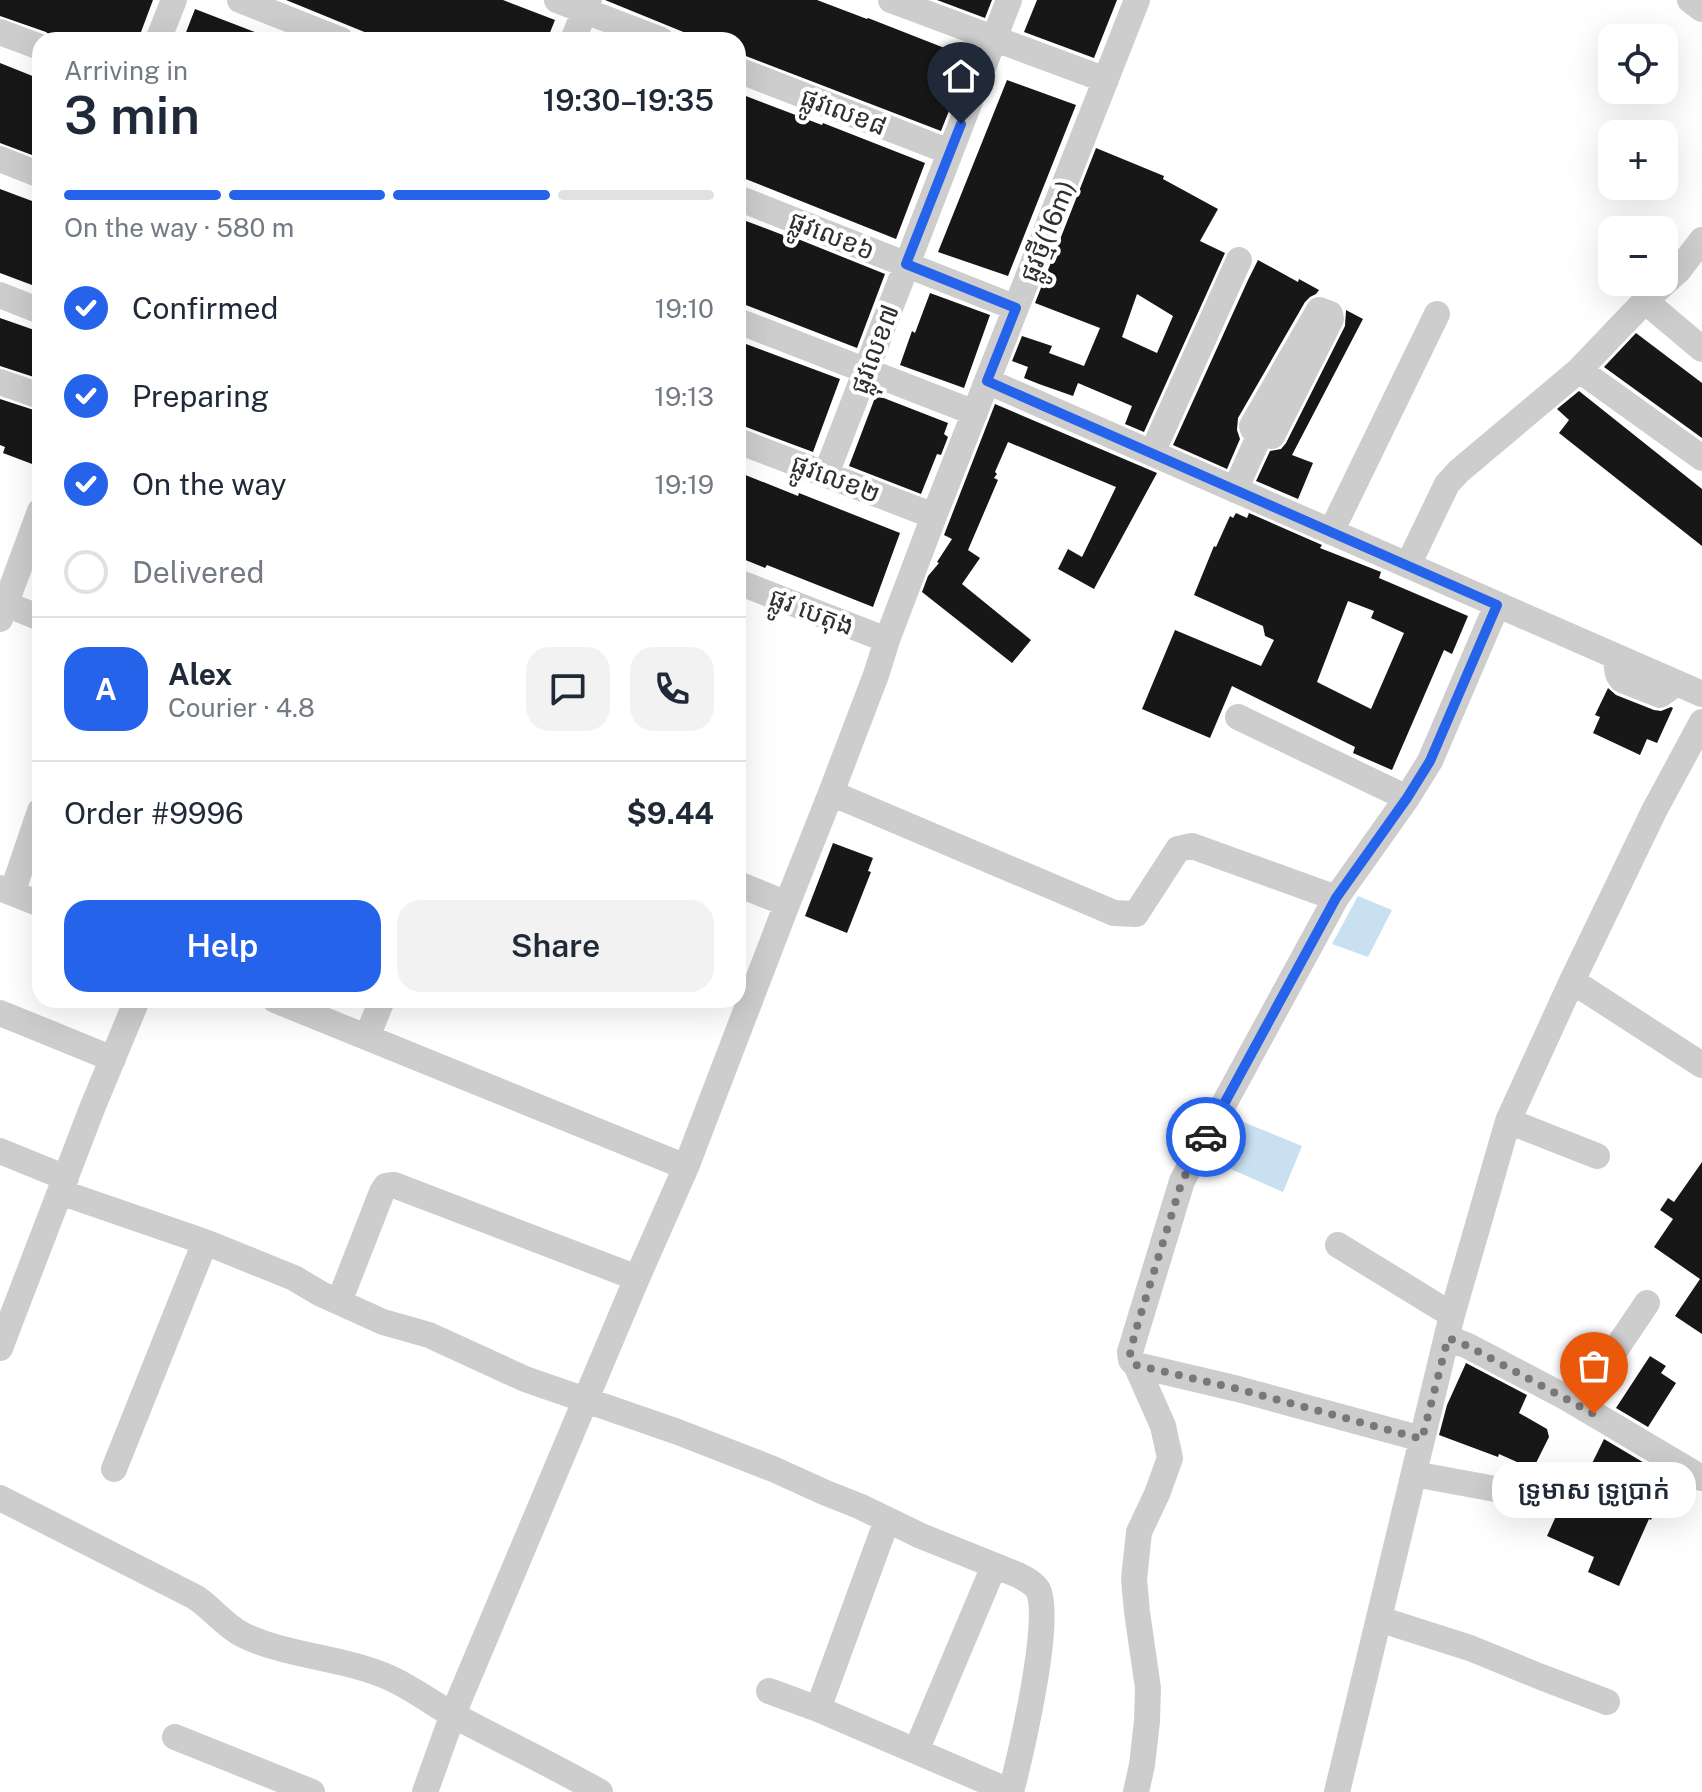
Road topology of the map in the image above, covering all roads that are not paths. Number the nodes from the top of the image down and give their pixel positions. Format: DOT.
graph roads {
  1 [pos="174,0"];
  2 [pos="240,0"];
  3 [pos="557,0"];
  4 [pos="891,0"];
  5 [pos="1009,0"];
  6 [pos="1137,0"];
  7 [pos="1690,0"];
  8 [pos="587,5"];
  9 [pos="1702,9"];
  10 [pos="0,32"];
  11 [pos="161,32"];
  12 [pos="321,32"];
  13 [pos="576,32"];
  14 [pos="644,32"];
  15 [pos="993,40"];
  16 [pos="32,44"];
  17 [pos="746,73"];
  18 [pos="1106,80"];
  19 [pos="950,152"];
  20 [pos="0,159"];
  21 [pos="32,172"];
  22 [pos="746,201"];
  23 [pos="1702,240"];
  24 [pos="1239,260"];
  25 [pos="906,264"];
  26 [pos="0,295"];
  27 [pos="1645,301"];
  28 [pos="32,308"];
  29 [pos="1016,308"];
  30 [pos="1437,314"];
  31 [pos="746,324"];
  32 [pos="1702,349"];
  33 [pos="865,370"];
  34 [pos="1578,371"];
  35 [pos="987,381"];
  36 [pos="0,382"];
  37 [pos="32,393"];
  38 [pos="975,413"];
  39 [pos="1261,432"];
  40 [pos="746,444"];
  41 [pos="1152,453"];
  42 [pos="1702,458"];
  43 [pos="826,474"];
  44 [pos="1235,490"];
  45 [pos="934,516"];
  46 [pos="1331,532"];
  47 [pos="32,533"];
  48 [pos="1408,565"];
  49 [pos="746,585"];
  50 [pos="1497,605"];
  51 [pos="3,611"];
  52 [pos="32,616"];
  53 [pos="887,640"];
  54 [pos="1702,694"];
  55 [pos="1238,717"];
  56 [pos="1702,722"];
  57 [pos="831,793"];
  58 [pos="1407,798"];
  59 [pos="32,830"];
  60 [pos="746,887"];
  61 [pos="6,891"];
  62 [pos="1336,898"];
  63 [pos="32,901"];
  64 [pos="787,904"];
  65 [pos="1572,981"];
  66 [pos="134,1008"];
  67 [pos="295,1008"];
  68 [pos="379,1008"];
  69 [pos="0,1013"];
  70 [pos="367,1037"];
  71 [pos="113,1059"];
  72 [pos="1702,1065"];
  73 [pos="1508,1121"];
  74 [pos="0,1151"];
  75 [pos="1597,1156"];
  76 [pos="686,1167"];
  77 [pos="63,1185"];
  78 [pos="205,1242"];
  79 [pos="1338,1245"];
  80 [pos="637,1278"];
  81 [pos="339,1302"];
  82 [pos="1647,1303"];
  83 [pos="1450,1326"];
  84 [pos="0,1348"];
  85 [pos="1136,1365"];
  86 [pos="1567,1398"];
  87 [pos="586,1399"];
  88 [pos="1422,1439"];
  89 [pos="114,1469"];
  90 [pos="1414,1474"];
  91 [pos="1702,1478"];
  92 [pos="1528,1495"];
  93 [pos="0,1498"];
  94 [pos="887,1520"];
  95 [pos="994,1566"];
  96 [pos="1379,1619"];
  97 [pos="769,1691"];
  98 [pos="1607,1702"];
  99 [pos="818,1709"];
  100 [pos="453,1714"];
  101 [pos="175,1737"];
  102 [pos="916,1751"];
  103 [pos="312,1792"];
  104 [pos="425,1792"];
  105 [pos="600,1792"];
  106 [pos="1011,1792"];
  107 [pos="1136,1792"];
  108 [pos="1337,1792"];
  1 -- 11 [label="street"];
  2 -- 12 [label="street"];
  3 -- 8 [label="street"];
  4 -- 15 [label="street"];
  5 -- 15 [label="street, ផ្លុវលេខ៧"];
  6 -- 18 [label="street, ផ្លូវថ្មី(16m)"];
  7 -- 9 [label="street"];
  8 -- 13 [label="street"];
  8 -- 14 [label="street"];
  10 -- 16 [label="street"];
  15 -- 18 [label="street"];
  15 -- 19 [label="street, ផ្លុវលេខ៧"];
  17 -- 19 [label="street, ផ្លូវលេខ៨"];
  18 -- 29 [label="street, ផ្លូវថ្មី(16m)"];
  19 -- 25 [label="street, ផ្លុវលេខ៧"];
  20 -- 21 [label="street"];
  22 -- 25 [label="street, ផ្លូវលេខ៦"];
  23 -- 27 [label="street"];
  24 -- 41 [label="street"];
  25 -- 29 [label="street, ផ្លូវលេខ៦"];
  25 -- 33 [label="street, ផ្លុវលេខ៧"];
  26 -- 28 [label="street"];
  27 -- 32 [label="street"];
  27 -- 34 [label="street"];
  29 -- 35 [label="street, ផ្លូវថ្មី(16m)"];
  30 -- 46 [label="street"];
  31 -- 33 [label="street"];
  33 -- 38 [label="street"];
  33 -- 43 [label="street, ផ្លុវលេខ៧"];
  34 -- 42 [label="street"];
  34 -- 48 [label="street"];
  35 -- 38 [label="street, ផ្លូវថ្មី(16m)"];
  35 -- 41 [label="street"];
  36 -- 37 [label="street"];
  38 -- 45 [label="street, ផ្លូវថ្មី(16m)"];
  39 -- 44 [label="street"];
  40 -- 43 [label="street, ផ្លូវលេខ២"];
  41 -- 44 [label="street"];
  43 -- 45 [label="street, ផ្លូវលេខ២"];
  44 -- 46 [label="street"];
  45 -- 53 [label="street, ផ្លូវថ្មី(16m)"];
  46 -- 48 [label="street"];
  47 -- 51 [label="street"];
  48 -- 50 [label="street"];
  49 -- 53 [label="street, ផ្លូវ បេតុង"];
  50 -- 54 [label="street"];
  50 -- 58 [label="street"];
  51 -- 52 [label="street"];
  53 -- 57 [label="street, ផ្លូវថ្មី(16m)"];
  55 -- 58 [label="street"];
  56 -- 65 [label="street"];
  57 -- 62 [label="street"];
  57 -- 64 [label="street, ផ្លូវថ្មី(16m)"];
  58 -- 62 [label="street"];
  59 -- 61 [label="street"];
  60 -- 64 [label="street"];
  61 -- 63 [label="street"];
  62 -- 85 [label="street"];
  64 -- 76 [label="street, ផ្លូវថ្មី(16m)"];
  65 -- 72 [label="street"];
  65 -- 73 [label="street"];
  66 -- 71 [label="street"];
  67 -- 70 [label="street"];
  68 -- 70 [label="street"];
  69 -- 71 [label="street"];
  70 -- 76 [label="street"];
  71 -- 77 [label="street"];
  73 -- 75 [label="street"];
  73 -- 83 [label="street"];
  74 -- 77 [label="street"];
  76 -- 80 [label="street, ផ្លូវថ្មី(16m)"];
  77 -- 78 [label="street"];
  77 -- 84 [label="street"];
  78 -- 81 [label="street"];
  78 -- 89 [label="street"];
  79 -- 83 [label="street"];
  80 -- 81 [label="street"];
  80 -- 87 [label="street, ផ្លូវថ្មី(16m)"];
  81 -- 87 [label="street"];
  82 -- 86 [label="street"];
  83 -- 86 [label="street"];
  83 -- 88 [label="street"];
  85 -- 88 [label="street"];
  85 -- 107 [label="street"];
  86 -- 91 [label="street"];
  87 -- 94 [label="street"];
  87 -- 100 [label="street, ផ្លូវថ្មី(16m)"];
  88 -- 90 [label="street"];
  90 -- 92 [label="street"];
  90 -- 96 [label="street"];
  93 -- 100 [label="street"];
  94 -- 95 [label="street"];
  94 -- 99 [label="street"];
  95 -- 102 [label="street"];
  95 -- 106 [label="street"];
  96 -- 98 [label="street"];
  96 -- 108 [label="street"];
  97 -- 99 [label="street"];
  99 -- 102 [label="street"];
  100 -- 104 [label="street, ផ្លូវថ្មី(16m)"];
  100 -- 105 [label="street"];
  101 -- 103 [label="street"];
  102 -- 106 [label="street"];
}
